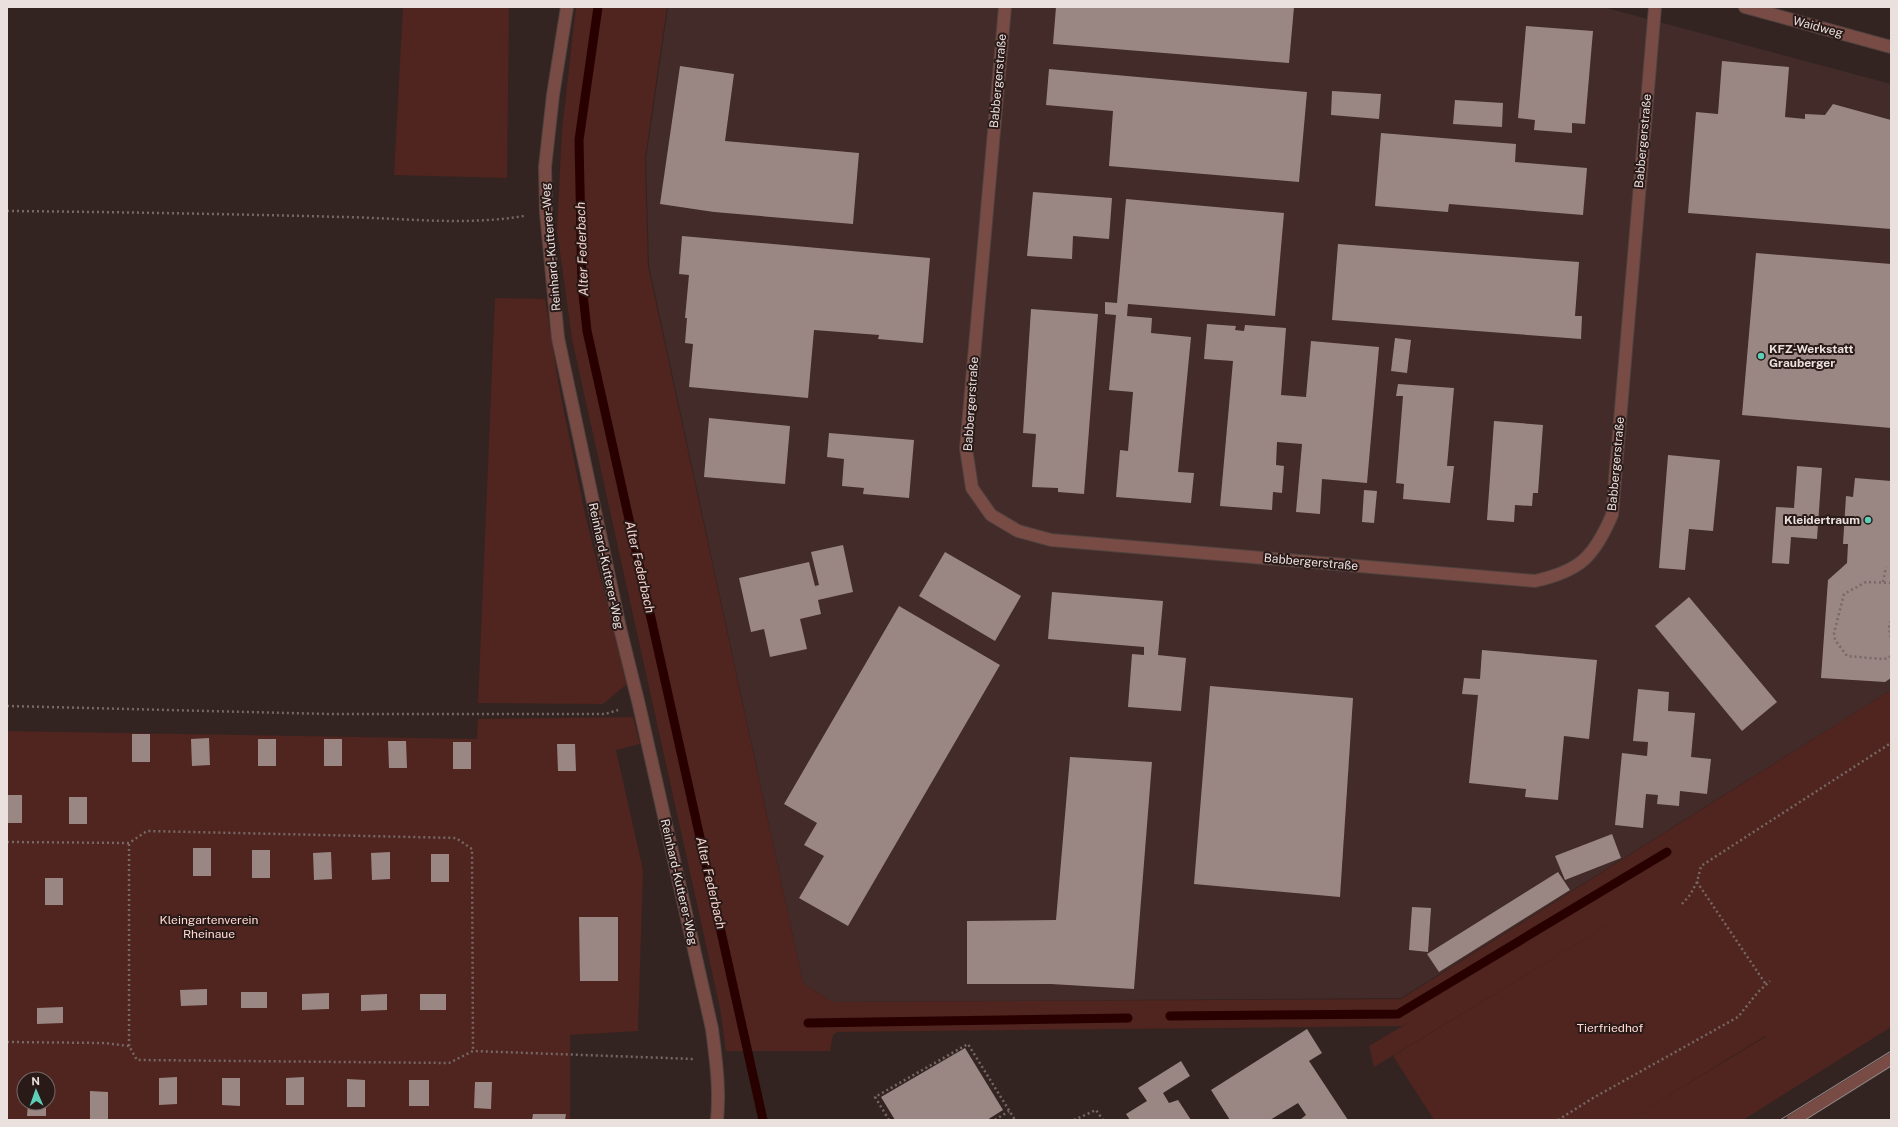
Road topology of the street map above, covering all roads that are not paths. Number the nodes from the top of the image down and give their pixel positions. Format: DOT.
graph roads {
  1 [pos="567,7"];
  2 [pos="1005,7"];
  3 [pos="1655,7"];
  4 [pos="1745,7"];
  5 [pos="1891,46"];
  6 [pos="1891,1059"];
  7 [pos="717,1120"];
  8 [pos="1793,1120"];
  1 -- 7 [label="street, Reinhard-Kutterer-Weg"];
  2 -- 3 [label="street, Babbergerstraße"];
  4 -- 5 [label="street, Waidweg"];
  6 -- 8 [label="street"];
}
